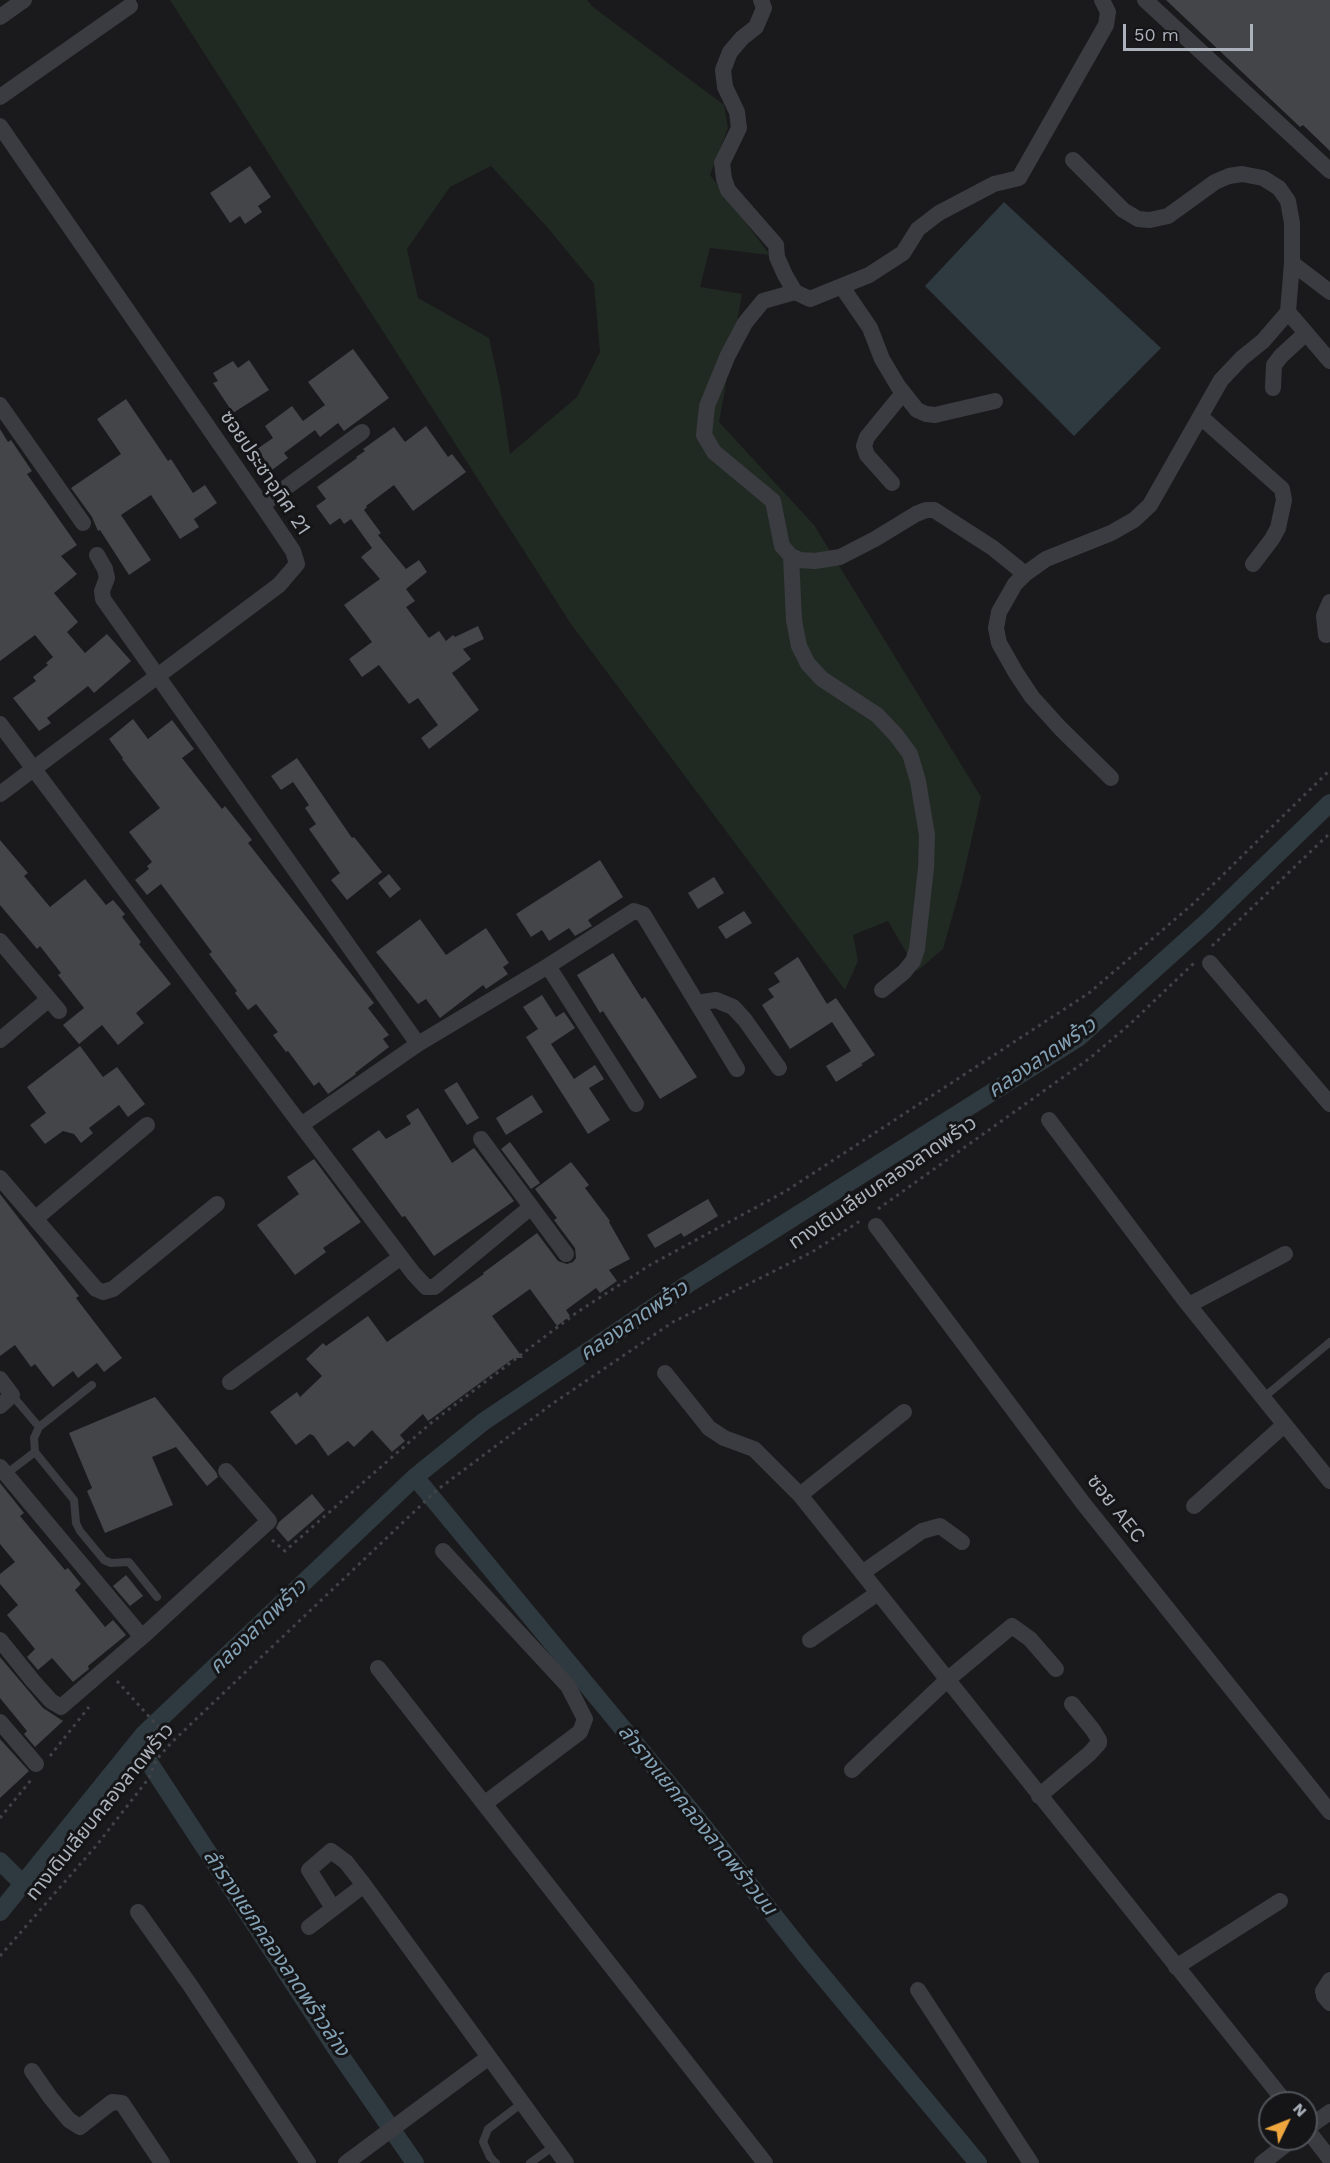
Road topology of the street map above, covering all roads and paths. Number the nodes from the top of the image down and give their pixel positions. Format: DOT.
graph roads {
  1 [pos="24,0"];
  2 [pos="761,0"];
  3 [pos="1102,0"];
  4 [pos="1145,0"];
  5 [pos="130,6"];
  6 [pos="0,17"];
  7 [pos="0,97"];
  8 [pos="0,126"];
  9 [pos="1073,160"];
  10 [pos="1330,171"];
  11 [pos="1292,263"];
  12 [pos="842,287"];
  13 [pos="795,292"];
  14 [pos="1330,292"];
  15 [pos="1288,312"];
  16 [pos="1306,333"];
  17 [pos="1330,361"];
  18 [pos="1273,388"];
  19 [pos="903,393"];
  20 [pos="995,401"];
  21 [pos="0,405"];
  22 [pos="1201,417"];
  23 [pos="362,432"];
  24 [pos="892,483"];
  25 [pos="262,505"];
  26 [pos="83,523"];
  27 [pos="97,555"];
  28 [pos="791,556"];
  29 [pos="1253,564"];
  30 [pos="1025,574"];
  31 [pos="1330,602"];
  32 [pos="1326,635"];
  33 [pos="159,676"];
  34 [pos="0,724"];
  35 [pos="33,769"];
  36 [pos="1330,770"];
  37 [pos="1112,778"];
  38 [pos="0,794"];
  39 [pos="1330,833"];
  40 [pos="0,941"];
  41 [pos="1204,959"];
  42 [pos="548,966"];
  43 [pos="882,990"];
  44 [pos="697,1003"];
  45 [pos="0,1040"];
  46 [pos="418,1044"];
  47 [pos="779,1068"];
  48 [pos="738,1069"];
  49 [pos="636,1104"];
  50 [pos="1330,1104"];
  51 [pos="1049,1120"];
  52 [pos="147,1125"];
  53 [pos="301,1125"];
  54 [pos="481,1139"];
  55 [pos="0,1178"];
  56 [pos="217,1204"];
  57 [pos="531,1207"];
  58 [pos="874,1217"];
  59 [pos="36,1218"];
  60 [pos="566,1254"];
  61 [pos="1285,1254"];
  62 [pos="401,1257"];
  63 [pos="1189,1305"];
  64 [pos="1330,1342"];
  65 [pos="665,1373"];
  66 [pos="0,1378"];
  67 [pos="231,1382"];
  68 [pos="92,1386"];
  69 [pos="1263,1398"];
  70 [pos="6,1400"];
  71 [pos="904,1412"];
  72 [pos="1284,1425"];
  73 [pos="39,1427"];
  74 [pos="35,1452"];
  75 [pos="3,1470"];
  76 [pos="226,1471"];
  77 [pos="1330,1480"];
  78 [pos="800,1495"];
  79 [pos="1194,1506"];
  80 [pos="266,1534"];
  81 [pos="962,1542"];
  82 [pos="443,1551"];
  83 [pos="862,1573"];
  84 [pos="878,1593"];
  85 [pos="157,1597"];
  86 [pos="142,1637"];
  87 [pos="0,1640"];
  88 [pos="810,1640"];
  89 [pos="378,1668"];
  90 [pos="1056,1669"];
  91 [pos="113,1676"];
  92 [pos="947,1680"];
  93 [pos="92,1703"];
  94 [pos="1072,1704"];
  95 [pos="0,1722"];
  96 [pos="172,1742"];
  97 [pos="40,1765"];
  98 [pos="852,1770"];
  99 [pos="1039,1796"];
  100 [pos="484,1804"];
  101 [pos="1330,1812"];
  102 [pos="0,1818"];
  103 [pos="364,1885"];
  104 [pos="1280,1901"];
  105 [pos="333,1908"];
  106 [pos="138,1912"];
  107 [pos="309,1927"];
  108 [pos="0,1956"];
  109 [pos="1176,1967"];
  110 [pos="1330,1980"];
  111 [pos="918,1990"];
  112 [pos="1330,2003"];
  113 [pos="489,2057"];
  114 [pos="32,2071"];
  115 [pos="1276,2091"];
  116 [pos="522,2103"];
  117 [pos="1318,2144"];
  118 [pos="554,2146"];
  119 [pos="1278,2151"];
  120 [pos="1330,2159"];
  121 [pos="162,2163"];
  122 [pos="308,2163"];
  123 [pos="346,2163"];
  124 [pos="496,2163"];
  125 [pos="530,2163"];
  126 [pos="566,2163"];
  127 [pos="765,2163"];
  128 [pos="1031,2163"];
  129 [pos="1262,2163"];
  1 -- 6 [label="street"];
  2 -- 13 [label="street"];
  3 -- 12 [label="street"];
  4 -- 10 [label="street"];
  5 -- 7 [label="street"];
  8 -- 25 [label="street, ซอยประชาอุทิศ 21"];
  9 -- 11 [label="street"];
  11 -- 14 [label="street"];
  11 -- 15 [label="street"];
  12 -- 13 [label="street"];
  12 -- 19 [label="street"];
  13 -- 28 [label="street"];
  15 -- 16 [label="street"];
  15 -- 22 [label="street"];
  16 -- 17 [label="street"];
  16 -- 18 [label="street"];
  19 -- 20 [label="street"];
  19 -- 24 [label="street"];
  21 -- 26 [label="street"];
  22 -- 29 [label="street"];
  22 -- 30 [label="street"];
  23 -- 25 [label="street"];
  25 -- 33 [label="street, ซอยประชาอุทิศ 21"];
  27 -- 33 [label="street"];
  28 -- 30 [label="street"];
  28 -- 43 [label="street"];
  30 -- 37 [label="street"];
  31 -- 32 [label="street"];
  33 -- 35 [label="street, ซอยประชาอุทิศ 21"];
  33 -- 46 [label="street"];
  34 -- 35 [label="street"];
  35 -- 38 [label="street, ซอยประชาอุทิศ 21"];
  35 -- 53 [label="street"];
  36 -- 80 [label="path"];
  39 -- 41 [label="path, ทางเดินเลียบคลองลาดพร้าว"];
  40 -- 45 [label="street"];
  41 -- 50 [label="street"];
  41 -- 58 [label="path, ทางเดินเลียบคลองลาดพร้าว"];
  42 -- 44 [label="street"];
  42 -- 46 [label="street"];
  42 -- 49 [label="street"];
  44 -- 47 [label="street"];
  44 -- 48 [label="street"];
  46 -- 53 [label="street"];
  51 -- 63 [label="street"];
  52 -- 59 [label="street"];
  53 -- 62 [label="street"];
  54 -- 57 [label="street"];
  55 -- 59 [label="street"];
  56 -- 59 [label="street"];
  57 -- 60 [label="street"];
  57 -- 62 [label="street"];
  58 -- 96 [label="path, ทางเดินเลียบคลองลาดพร้าว"];
  58 -- 101 [label="street, ซอย AEC"];
  61 -- 63 [label="street"];
  62 -- 67 [label="street"];
  63 -- 69 [label="street"];
  64 -- 69 [label="lane"];
  65 -- 78 [label="street"];
  66 -- 70 [label="street"];
  68 -- 73 [label="lane"];
  69 -- 72 [label="street"];
  70 -- 73 [label="lane"];
  71 -- 78 [label="street"];
  72 -- 77 [label="street"];
  72 -- 79 [label="street"];
  73 -- 74 [label="lane"];
  74 -- 75 [label="lane"];
  74 -- 85 [label="lane"];
  75 -- 86 [label="street"];
  76 -- 86 [label="street"];
  78 -- 83 [label="street"];
  81 -- 83 [label="street"];
  82 -- 100 [label="street"];
  83 -- 84 [label="street"];
  84 -- 88 [label="street"];
  84 -- 92 [label="street"];
  86 -- 87 [label="street"];
  89 -- 100 [label="street"];
  90 -- 92 [label="street"];
  91 -- 96 [label="path"];
  92 -- 98 [label="street"];
  92 -- 99 [label="street"];
  93 -- 97 [label="path"];
  94 -- 99 [label="street"];
  95 -- 97 [label="street"];
  96 -- 108 [label="path, ทางเดินเลียบคลองลาดพร้าว"];
  97 -- 102 [label="path"];
  99 -- 109 [label="street"];
  100 -- 127 [label="street"];
  103 -- 105 [label="street"];
  103 -- 105 [label="street"];
  103 -- 113 [label="street"];
  104 -- 109 [label="street"];
  105 -- 107 [label="street"];
  106 -- 122 [label="street"];
  109 -- 115 [label="street"];
  110 -- 112 [label="street"];
  111 -- 128 [label="street"];
  113 -- 116 [label="street"];
  113 -- 123 [label="street"];
  114 -- 121 [label="street"];
  116 -- 118 [label="street"];
  116 -- 124 [label="lane"];
  117 -- 120 [label="street"];
  118 -- 125 [label="lane"];
  118 -- 126 [label="street"];
  119 -- 129 [label="street"];
}
